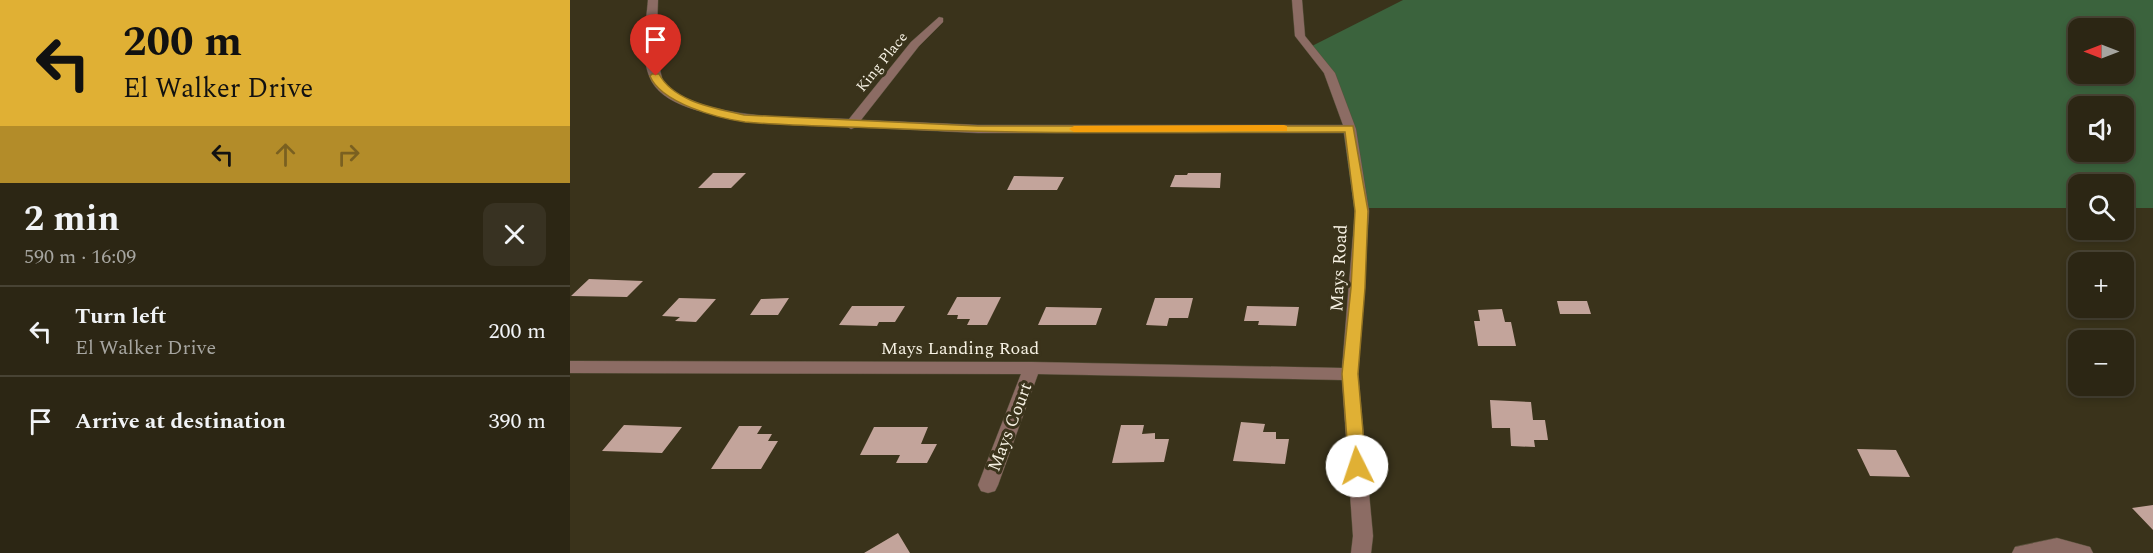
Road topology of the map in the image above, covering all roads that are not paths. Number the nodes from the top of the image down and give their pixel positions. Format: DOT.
graph roads {
  1 [pos="653,0"];
  2 [pos="1297,0"];
  3 [pos="939,20"];
  4 [pos="851,125"];
  5 [pos="1350,129"];
  6 [pos="570,367"];
  7 [pos="1032,368"];
  8 [pos="1350,374"];
  9 [pos="987,485"];
  10 [pos="1361,553"];
  11 [pos="2022,553"];
  12 [pos="2083,553"];
  1 -- 4 [label="street"];
  2 -- 5 [label="street, Mays Road"];
  3 -- 4 [label="street, King Place"];
  4 -- 5 [label="street"];
  5 -- 8 [label="street, Mays Road"];
  6 -- 7 [label="street, Mays Landing Road"];
  7 -- 8 [label="street, Mays Landing Road"];
  7 -- 9 [label="street, Mays Court"];
  8 -- 10 [label="street, Mays Road"];
  11 -- 12 [label="street"];
}
